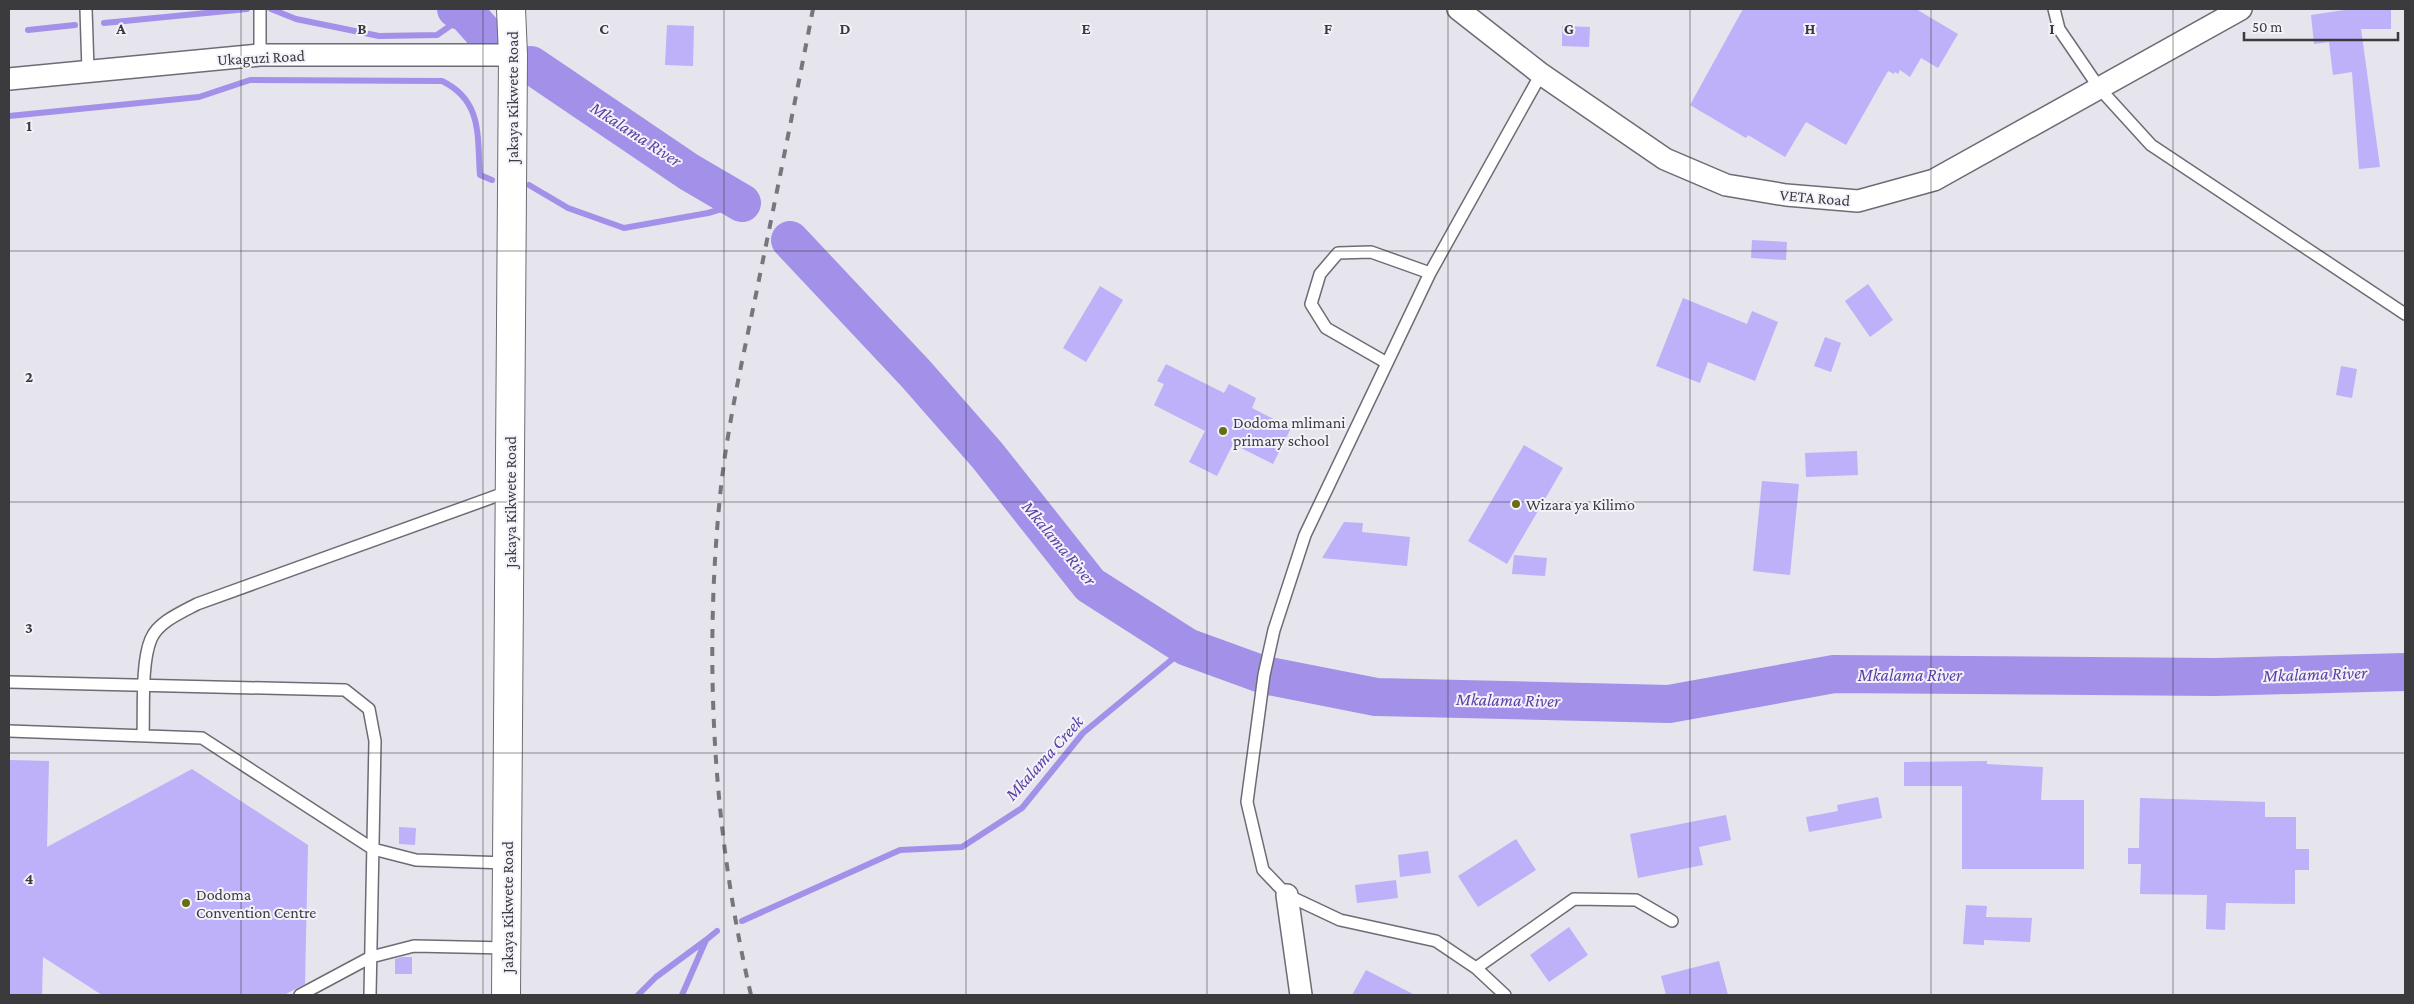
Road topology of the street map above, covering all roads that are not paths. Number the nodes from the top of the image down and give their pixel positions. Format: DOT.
graph roads {
  1 [pos="86,9"];
  2 [pos="260,9"];
  3 [pos="511,9"];
  4 [pos="1458,9"];
  5 [pos="2054,9"];
  6 [pos="2241,9"];
  7 [pos="260,55"];
  8 [pos="513,55"];
  9 [pos="88,70"];
  10 [pos="1541,74"];
  11 [pos="9,79"];
  12 [pos="2100,89"];
  13 [pos="1430,273"];
  14 [pos="2405,314"];
  15 [pos="1387,363"];
  16 [pos="510,491"];
  17 [pos="9,682"];
  18 [pos="145,685"];
  19 [pos="9,732"];
  20 [pos="143,736"];
  21 [pos="373,849"];
  22 [pos="507,863"];
  23 [pos="1287,895"];
  24 [pos="1672,921"];
  25 [pos="507,948"];
  26 [pos="370,957"];
  27 [pos="1476,968"];
  28 [pos="300,995"];
  29 [pos="370,995"];
  30 [pos="506,995"];
  31 [pos="1301,995"];
  32 [pos="1505,995"];
  1 -- 9 [label="lane"];
  2 -- 7 [label="lane"];
  3 -- 8 [label="main road, Jakaya Kikwete Road"];
  4 -- 10 [label="street, VETA Road"];
  5 -- 12 [label="lane"];
  6 -- 12 [label="street, VETA Road"];
  7 -- 8 [label="street, Ukaguzi Road"];
  7 -- 9 [label="street, Ukaguzi Road"];
  8 -- 16 [label="main road, Jakaya Kikwete Road"];
  9 -- 11 [label="street, Ukaguzi Road"];
  10 -- 12 [label="street, VETA Road"];
  10 -- 13 [label="lane"];
  12 -- 14 [label="lane"];
  13 -- 15 [label="lane"];
  13 -- 15 [label="lane"];
  15 -- 23 [label="lane"];
  16 -- 18 [label="lane"];
  16 -- 22 [label="main road, Jakaya Kikwete Road"];
  17 -- 18 [label="lane"];
  18 -- 20 [label="lane"];
  18 -- 21 [label="lane"];
  19 -- 20 [label="lane"];
  20 -- 21 [label="lane"];
  21 -- 22 [label="lane"];
  21 -- 26 [label="lane"];
  22 -- 25 [label="main road, Jakaya Kikwete Road"];
  23 -- 27 [label="lane"];
  23 -- 31 [label="street"];
  24 -- 27 [label="lane"];
  25 -- 26 [label="lane"];
  25 -- 30 [label="main road, Jakaya Kikwete Road"];
  26 -- 28 [label="lane"];
  26 -- 29 [label="lane"];
  27 -- 32 [label="lane"];
}
